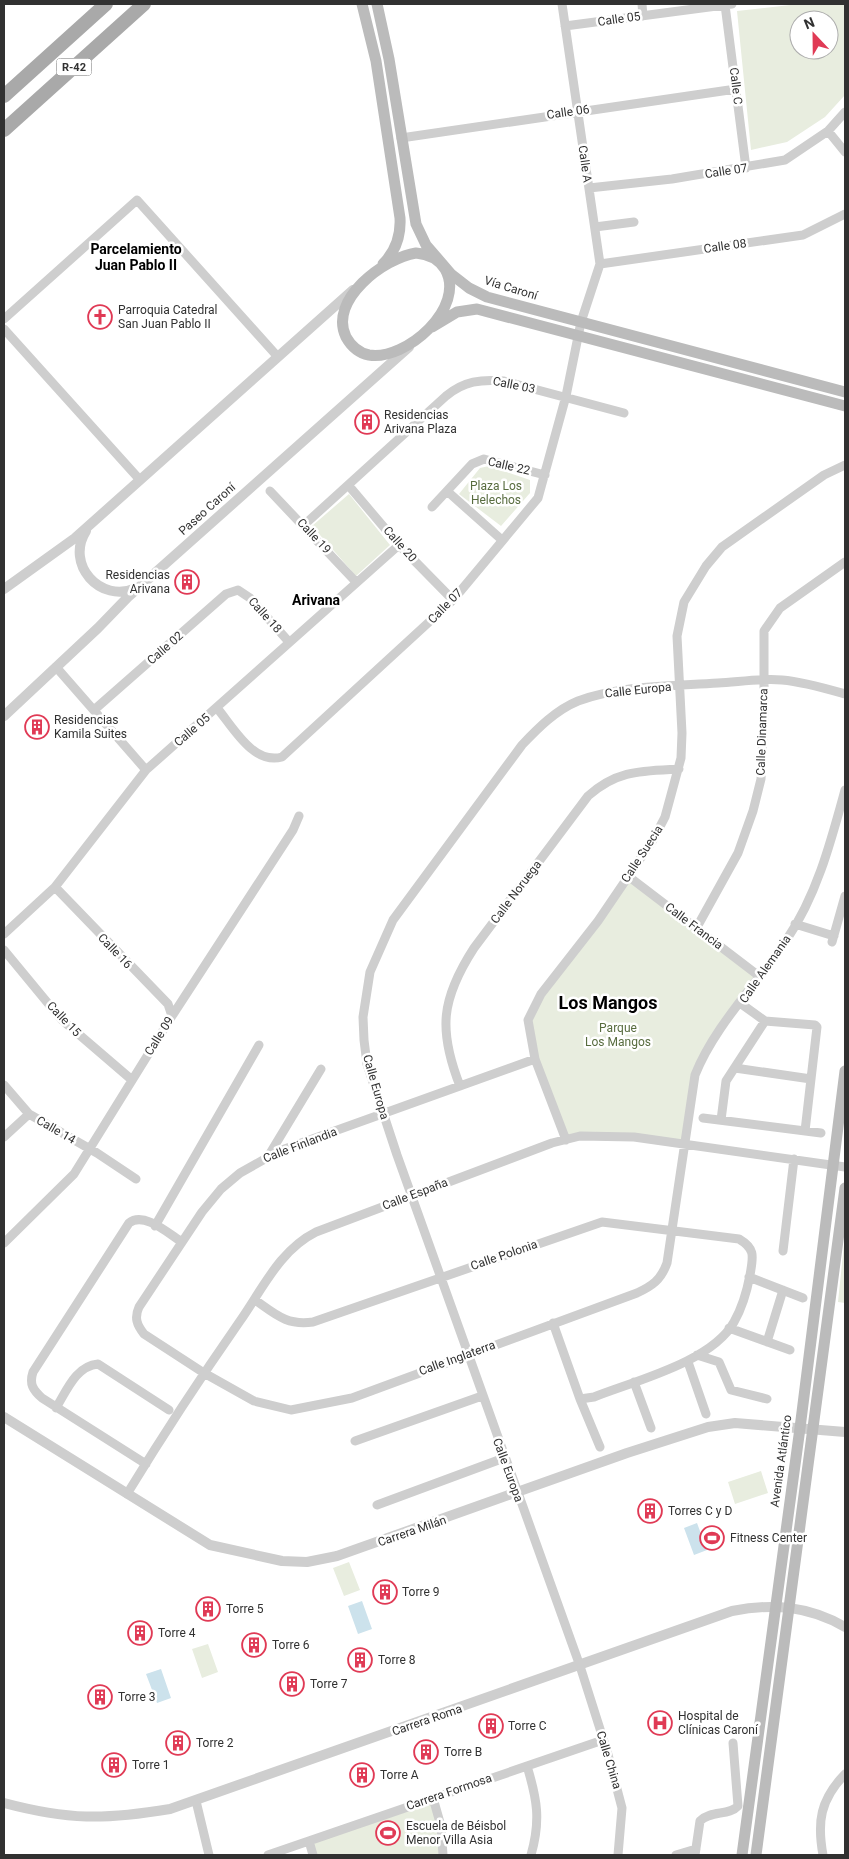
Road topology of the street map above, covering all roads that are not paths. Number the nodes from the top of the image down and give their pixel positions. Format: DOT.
graph roads {
  1 [pos="106,4"];
  2 [pos="144,4"];
  3 [pos="362,4"];
  4 [pos="377,4"];
  5 [pos="562,4"];
  6 [pos="642,4"];
  7 [pos="728,4"];
  8 [pos="643,16"];
  9 [pos="565,26"];
  10 [pos="736,89"];
  11 [pos="4,96"];
  12 [pos="578,111"];
  13 [pos="845,112"];
  14 [pos="4,130"];
  15 [pos="828,131"];
  16 [pos="401,138"];
  17 [pos="845,152"];
  18 [pos="746,168"];
  19 [pos="589,188"];
  20 [pos="845,214"];
  21 [pos="634,222"];
  22 [pos="595,227"];
  23 [pos="440,262"];
  24 [pos="600,264"];
  25 [pos="371,275"];
  26 [pos="4,318"];
  27 [pos="581,322"];
  28 [pos="432,327"];
  29 [pos="4,329"];
  30 [pos="578,336"];
  31 [pos="278,357"];
  32 [pos="845,392"];
  33 [pos="566,396"];
  34 [pos="845,406"];
  35 [pos="624,414"];
  36 [pos="845,465"];
  37 [pos="545,475"];
  38 [pos="140,480"];
  39 [pos="349,486"];
  40 [pos="447,490"];
  41 [pos="270,491"];
  42 [pos="432,507"];
  43 [pos="91,524"];
  44 [pos="304,525"];
  45 [pos="502,540"];
  46 [pos="399,545"];
  47 [pos="845,562"];
  48 [pos="356,582"];
  49 [pos="141,585"];
  50 [pos="4,589"];
  51 [pos="238,590"];
  52 [pos="453,600"];
  53 [pos="289,642"];
  54 [pos="56,667"];
  55 [pos="763,680"];
  56 [pos="678,686"];
  57 [pos="845,694"];
  58 [pos="217,708"];
  59 [pos="94,710"];
  60 [pos="4,716"];
  61 [pos="679,769"];
  62 [pos="146,770"];
  63 [pos="845,790"];
  64 [pos="299,816"];
  65 [pos="628,876"];
  66 [pos="55,887"];
  67 [pos="845,896"];
  68 [pos="796,924"];
  69 [pos="696,927"];
  70 [pos="4,934"];
  71 [pos="4,950"];
  72 [pos="759,976"];
  73 [pos="740,1004"];
  74 [pos="172,1016"];
  75 [pos="765,1021"];
  76 [pos="259,1045"];
  77 [pos="535,1059"];
  78 [pos="735,1068"];
  79 [pos="321,1069"];
  80 [pos="845,1071"];
  81 [pos="811,1079"];
  82 [pos="132,1080"];
  83 [pos="4,1085"];
  84 [pos="460,1086"];
  85 [pos="29,1114"];
  86 [pos="384,1114"];
  87 [pos="703,1118"];
  88 [pos="720,1120"];
  89 [pos="805,1131"];
  90 [pos="820,1133"];
  91 [pos="4,1137"];
  92 [pos="566,1140"];
  93 [pos="686,1144"];
  94 [pos="90,1149"];
  95 [pos="268,1155"];
  96 [pos="794,1159"];
  97 [pos="840,1166"];
  98 [pos="136,1179"];
  99 [pos="845,1188"];
  100 [pos="411,1195"];
  101 [pos="154,1226"];
  102 [pos="672,1230"];
  103 [pos="182,1242"];
  104 [pos="4,1243"];
  105 [pos="783,1251"];
  106 [pos="749,1277"];
  107 [pos="440,1278"];
  108 [pos="783,1290"];
  109 [pos="803,1298"];
  110 [pos="255,1300"];
  111 [pos="137,1322"];
  112 [pos="554,1323"];
  113 [pos="729,1328"];
  114 [pos="767,1342"];
  115 [pos="790,1350"];
  116 [pos="467,1354"];
  117 [pos="698,1355"];
  118 [pos="688,1362"];
  119 [pos="204,1373"];
  120 [pos="634,1382"];
  121 [pos="482,1396"];
  122 [pos="580,1399"];
  123 [pos="767,1399"];
  124 [pos="56,1408"];
  125 [pos="169,1410"];
  126 [pos="706,1414"];
  127 [pos="4,1417"];
  128 [pos="651,1428"];
  129 [pos="800,1428"];
  130 [pos="814,1430"];
  131 [pos="845,1432"];
  132 [pos="355,1441"];
  133 [pos="600,1447"];
  134 [pos="504,1458"];
  135 [pos="146,1464"];
  136 [pos="517,1493"];
  137 [pos="127,1494"];
  138 [pos="377,1505"];
  139 [pos="774,1608"];
  140 [pos="788,1609"];
  141 [pos="845,1627"];
  142 [pos="580,1666"];
  143 [pos="603,1740"];
  144 [pos="733,1742"];
  145 [pos="526,1766"];
  146 [pos="845,1774"];
  147 [pos="433,1798"];
  148 [pos="196,1800"];
  149 [pos="4,1803"];
  150 [pos="309,1841"];
  151 [pos="695,1852"];
  152 [pos="208,1855"];
  153 [pos="268,1855"];
  154 [pos="313,1855"];
  155 [pos="443,1855"];
  156 [pos="531,1855"];
  157 [pos="618,1855"];
  158 [pos="676,1855"];
  159 [pos="742,1855"];
  160 [pos="756,1855"];
  161 [pos="823,1855"];
  1 -- 11 [label="main road, R-42"];
  2 -- 14 [label="main road, R-42"];
  3 -- 25 [label="main road"];
  4 -- 16 [label="main road, Vía Caroní"];
  5 -- 9 [label="street, Calle A"];
  6 -- 8 [label="street"];
  7 -- 8 [label="street, Calle 05"];
  7 -- 10 [label="street, Calle C"];
  8 -- 9 [label="street, Calle 05"];
  9 -- 12 [label="street, Calle A"];
  10 -- 12 [label="street, Calle 06"];
  10 -- 18 [label="street, Calle C"];
  12 -- 16 [label="street, Calle 06"];
  12 -- 19 [label="street, Calle A"];
  13 -- 15 [label="street, Calle 07"];
  15 -- 17 [label="street"];
  15 -- 18 [label="street, Calle 07"];
  16 -- 23 [label="main road, Vía Caroní"];
  18 -- 19 [label="street, Calle 07"];
  19 -- 22 [label="street, Calle A"];
  20 -- 24 [label="street, Calle 08"];
  21 -- 22 [label="street"];
  22 -- 24 [label="street, Calle A"];
  23 -- 25 [label="main road, Paseo Caroní"];
  23 -- 27 [label="main road, Vía Caroní"];
  23 -- 28 [label="main road, Paseo Caroní"];
  24 -- 27 [label="street, Calle A"];
  25 -- 28 [label="main road, Paseo Caroní"];
  25 -- 31 [label="street, Paseo Caroní"];
  26 -- 31 [label="street"];
  27 -- 30 [label="street, Calle A"];
  27 -- 32 [label="main road, Vía Caroní"];
  28 -- 30 [label="main road"];
  28 -- 49 [label="street, Paseo Caroní"];
  29 -- 38 [label="street"];
  30 -- 33 [label="street, Calle 07"];
  30 -- 34 [label="main road"];
  31 -- 38 [label="street, Paseo Caroní"];
  33 -- 35 [label="street, Calle 03"];
  33 -- 37 [label="street, Calle 07"];
  33 -- 39 [label="street, Calle 03"];
  36 -- 56 [label="street, Calle Suecia"];
  37 -- 40 [label="street, Calle 22"];
  37 -- 45 [label="street, Calle 07"];
  38 -- 43 [label="street, Paseo Caroní"];
  39 -- 44 [label="street, Calle 03"];
  39 -- 46 [label="street, Calle 20"];
  40 -- 42 [label="street, Calle 22"];
  40 -- 45 [label="street"];
  41 -- 44 [label="street, Calle 19"];
  43 -- 49 [label="street"];
  43 -- 50 [label="street, Paseo Caroní"];
  44 -- 48 [label="street, Calle 19"];
  45 -- 52 [label="street, Calle 07"];
  46 -- 48 [label="street, Calle 05"];
  46 -- 52 [label="street, Calle 20"];
  47 -- 55 [label="street, Calle Dinamarca"];
  48 -- 53 [label="street, Calle 05"];
  49 -- 54 [label="street, Paseo Caroní"];
  51 -- 53 [label="street, Calle 18"];
  51 -- 59 [label="street, Calle 02"];
  52 -- 58 [label="street, Calle 07"];
  53 -- 58 [label="street, Calle 05"];
  54 -- 59 [label="street"];
  54 -- 60 [label="street, Paseo Caroní"];
  55 -- 56 [label="street, Calle Europa"];
  55 -- 57 [label="street, Calle Europa"];
  55 -- 69 [label="street, Calle Dinamarca"];
  56 -- 61 [label="street, Calle Suecia"];
  56 -- 86 [label="street, Calle Europa"];
  58 -- 62 [label="street, Calle 05"];
  59 -- 62 [label="street"];
  61 -- 65 [label="street, Calle Suecia"];
  61 -- 84 [label="street, Calle Noruega"];
  62 -- 66 [label="street, Calle 05"];
  63 -- 68 [label="street, Calle Alemania"];
  64 -- 74 [label="street, Calle 09"];
  65 -- 69 [label="street, Calle Francia"];
  65 -- 77 [label="street, Calle Suecia"];
  66 -- 70 [label="street, Calle 05"];
  66 -- 74 [label="street, Calle 16"];
  67 -- 68 [label="street"];
  68 -- 72 [label="street, Calle Alemania"];
  69 -- 72 [label="street, Calle Francia"];
  71 -- 82 [label="street, Calle 15"];
  72 -- 73 [label="street, Calle Alemania"];
  73 -- 75 [label="street"];
  73 -- 93 [label="street, Calle Alemania"];
  74 -- 82 [label="street, Calle 09"];
  75 -- 78 [label="street"];
  75 -- 81 [label="street"];
  76 -- 101 [label="street"];
  77 -- 84 [label="street, Calle Finlandia"];
  77 -- 92 [label="street, Calle Suecia"];
  78 -- 81 [label="street"];
  78 -- 88 [label="street"];
  79 -- 95 [label="street"];
  80 -- 97 [label="main road, Avenida Atlántico"];
  81 -- 89 [label="street"];
  82 -- 94 [label="street, Calle 09"];
  83 -- 85 [label="street, Calle 14"];
  84 -- 86 [label="street, Calle Finlandia"];
  85 -- 91 [label="street"];
  85 -- 94 [label="street, Calle 14"];
  86 -- 95 [label="street, Calle Finlandia"];
  86 -- 100 [label="street, Calle Europa"];
  87 -- 88 [label="street"];
  88 -- 89 [label="street"];
  89 -- 90 [label="street"];
  92 -- 93 [label="street, Calle España"];
  92 -- 100 [label="street, Calle España"];
  93 -- 96 [label="street, Calle España"];
  93 -- 102 [label="street, Calle Inglaterra"];
  94 -- 98 [label="street, Calle 14"];
  94 -- 104 [label="street, Calle 09"];
  95 -- 103 [label="street, Calle Finlandia"];
  96 -- 97 [label="street, Calle España"];
  96 -- 105 [label="street"];
  97 -- 129 [label="main road, Avenida Atlántico"];
  99 -- 130 [label="main road"];
  100 -- 107 [label="street, Calle Europa"];
  100 -- 110 [label="street, Calle España"];
  101 -- 103 [label="street"];
  101 -- 124 [label="street"];
  102 -- 106 [label="street, Calle Polonia"];
  102 -- 107 [label="street, Calle Polonia"];
  102 -- 112 [label="street, Calle Inglaterra"];
  103 -- 111 [label="street, Calle Finlandia"];
  106 -- 108 [label="street"];
  106 -- 113 [label="street"];
  107 -- 110 [label="street, Calle Polonia"];
  107 -- 116 [label="street, Calle Europa"];
  108 -- 109 [label="street"];
  108 -- 114 [label="street"];
  110 -- 119 [label="street, Calle España"];
  111 -- 119 [label="street, Calle Inglaterra"];
  112 -- 116 [label="street, Calle Inglaterra"];
  112 -- 122 [label="street"];
  113 -- 114 [label="street"];
  113 -- 117 [label="street"];
  114 -- 115 [label="street"];
  116 -- 119 [label="street, Calle Inglaterra"];
  116 -- 121 [label="street, Calle Europa"];
  117 -- 118 [label="street"];
  117 -- 123 [label="street"];
  118 -- 120 [label="street"];
  118 -- 126 [label="street"];
  119 -- 135 [label="street, Calle España"];
  120 -- 122 [label="street"];
  120 -- 128 [label="street"];
  121 -- 132 [label="street"];
  121 -- 134 [label="street, Calle Europa"];
  122 -- 133 [label="street"];
  124 -- 125 [label="street"];
  124 -- 135 [label="street"];
  127 -- 137 [label="street, Carrera Milán"];
  129 -- 130 [label="street, Carrera Milán"];
  129 -- 136 [label="street, Carrera Milán"];
  129 -- 139 [label="main road, Avenida Atlántico"];
  130 -- 131 [label="street, Carrera Milán"];
  130 -- 140 [label="main road"];
  134 -- 136 [label="street, Calle Europa"];
  134 -- 138 [label="street"];
  135 -- 137 [label="street, Calle España"];
  136 -- 137 [label="street, Carrera Milán"];
  136 -- 142 [label="street, Calle Europa"];
  139 -- 140 [label="street, Carrera Roma"];
  139 -- 142 [label="street, Carrera Roma"];
  139 -- 159 [label="main road, Avenida Atlántico"];
  140 -- 141 [label="street, Carrera Roma"];
  140 -- 160 [label="main road"];
  142 -- 143 [label="street, Calle China"];
  142 -- 148 [label="street, Carrera Roma"];
  143 -- 145 [label="street, Carrera Formosa"];
  143 -- 157 [label="street, Calle China"];
  144 -- 151 [label="street"];
  145 -- 147 [label="street, Carrera Formosa"];
  145 -- 156 [label="street"];
  146 -- 161 [label="street"];
  147 -- 150 [label="street, Carrera Formosa"];
  147 -- 155 [label="street"];
  148 -- 149 [label="street, Carrera Roma"];
  148 -- 152 [label="street"];
  150 -- 153 [label="street, Carrera Formosa"];
  150 -- 154 [label="street"];
  151 -- 158 [label="street"];
}
